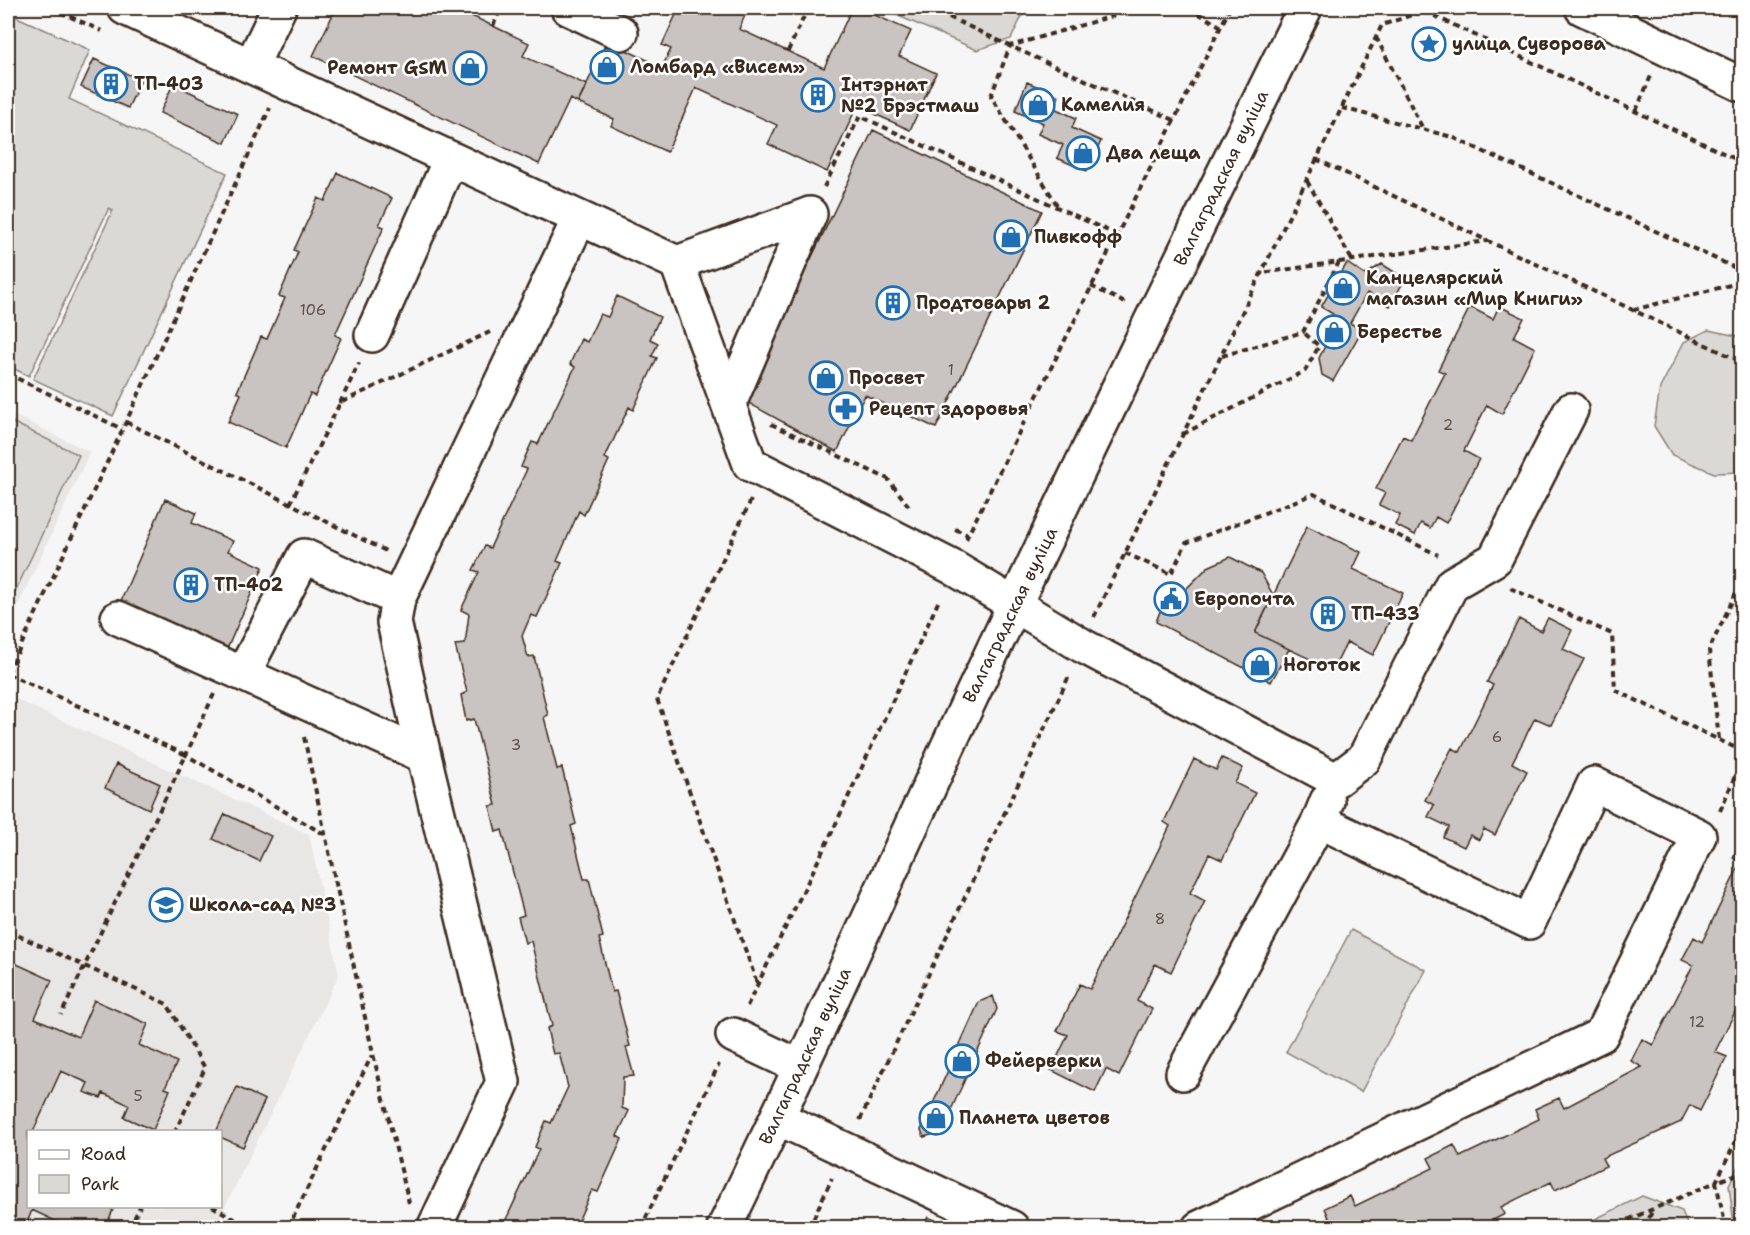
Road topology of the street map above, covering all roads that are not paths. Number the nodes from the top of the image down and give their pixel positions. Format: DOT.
graph roads {
  1 [pos="124,8"];
  2 [pos="279,8"];
  3 [pos="568,8"];
  4 [pos="1305,8"];
  5 [pos="1582,8"];
  6 [pos="621,33"];
  7 [pos="265,73"];
  8 [pos="1743,85"];
  9 [pos="450,159"];
  10 [pos="579,219"];
  11 [pos="677,263"];
  12 [pos="372,335"];
  13 [pos="729,404"];
  14 [pos="1571,410"];
  15 [pos="398,599"];
  16 [pos="1015,604"];
  17 [pos="118,618"];
  18 [pos="235,670"];
  19 [pos="423,756"];
  20 [pos="1336,780"];
  21 [pos="1319,821"];
  22 [pos="733,1035"];
  23 [pos="800,1067"];
  24 [pos="1183,1073"];
  25 [pos="778,1118"];
  26 [pos="434,1227"];
  27 [pos="724,1227"];
  28 [pos="1012,1227"];
  29 [pos="1199,1227"];
  1 -- 7 [label="main road"];
  2 -- 7 [label="main road"];
  3 -- 6 [label="main road"];
  4 -- 16 [label="main road, Валгаградская вуліца"];
  5 -- 8 [label="main road"];
  7 -- 9 [label="main road"];
  9 -- 10 [label="main road"];
  9 -- 12 [label="main road"];
  10 -- 11 [label="main road"];
  10 -- 15 [label="main road"];
  11 -- 13 [label="main road"];
  11 -- 13 [label="main road"];
  13 -- 16 [label="main road"];
  14 -- 20 [label="main road"];
  15 -- 18 [label="main road"];
  15 -- 19 [label="main road"];
  16 -- 20 [label="main road"];
  16 -- 23 [label="main road, Валгаградская вуліца"];
  17 -- 18 [label="main road"];
  18 -- 19 [label="main road"];
  19 -- 26 [label="main road"];
  20 -- 21 [label="main road"];
  21 -- 24 [label="main road"];
  21 -- 29 [label="main road"];
  22 -- 23 [label="main road"];
  23 -- 25 [label="main road, Валгаградская вуліца"];
  25 -- 27 [label="main road, Валгаградская вуліца"];
  25 -- 28 [label="main road"];
}
